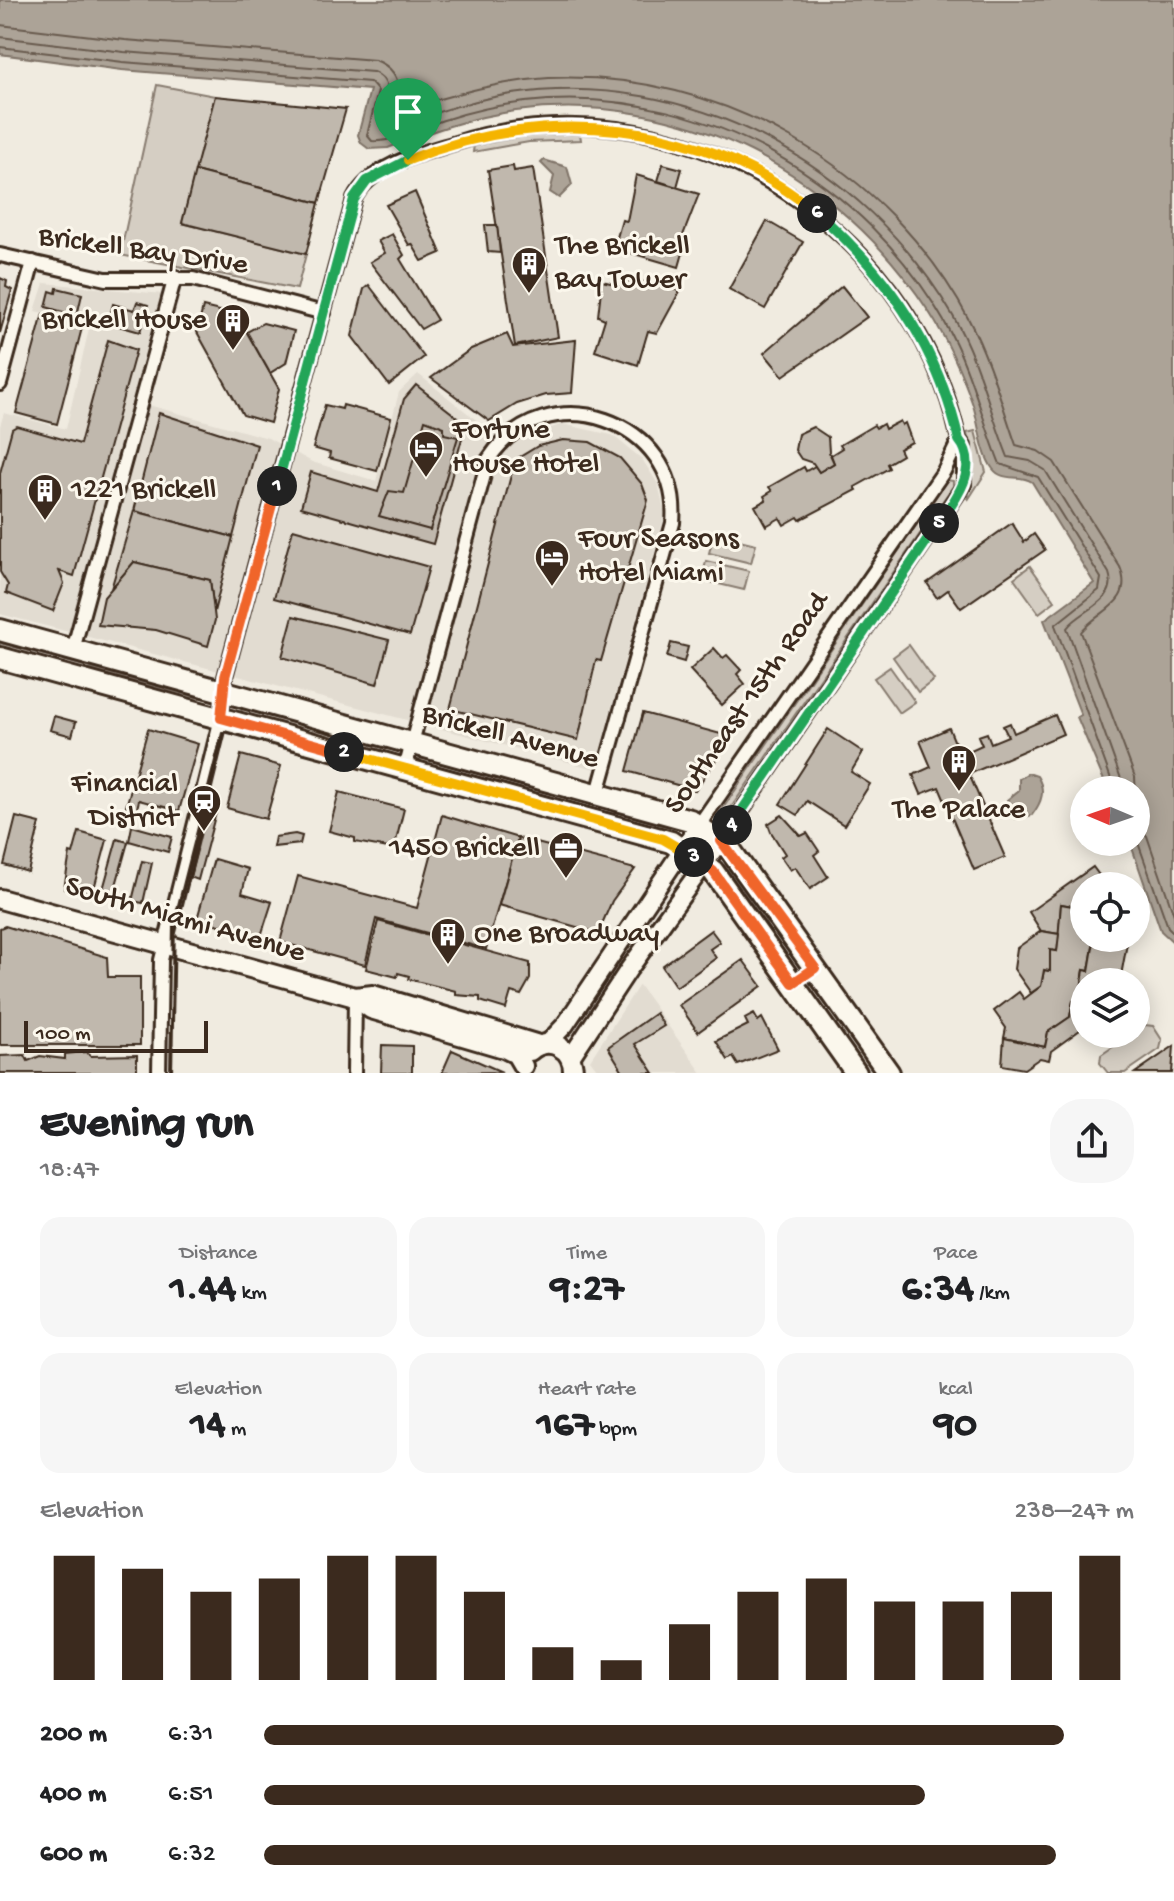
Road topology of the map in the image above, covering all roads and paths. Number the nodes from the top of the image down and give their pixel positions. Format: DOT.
graph roads {
  1 [pos="0,255"];
  2 [pos="33,262"];
  3 [pos="175,277"];
  4 [pos="324,313"];
  5 [pos="0,384"];
  6 [pos="959,440"];
  7 [pos="940,475"];
  8 [pos="959,493"];
  9 [pos="0,630"];
  10 [pos="73,650"];
  11 [pos="0,658"];
  12 [pos="224,690"];
  13 [pos="221,718"];
  14 [pos="412,743"];
  15 [pos="405,769"];
  16 [pos="598,793"];
  17 [pos="699,825"];
  18 [pos="721,841"];
  19 [pos="682,849"];
  20 [pos="704,863"];
  21 [pos="0,899"];
  22 [pos="165,944"];
  23 [pos="815,968"];
  24 [pos="793,983"];
  25 [pos="355,997"];
  26 [pos="544,1044"];
  27 [pos="572,1065"];
  28 [pos="523,1069"];
  29 [pos="159,1073"];
  30 [pos="354,1073"];
  31 [pos="856,1073"];
  32 [pos="889,1073"];
  1 -- 2 [label="street, Brickell Bay Drive"];
  2 -- 3 [label="street, Brickell Bay Drive"];
  2 -- 5 [label="street"];
  3 -- 4 [label="street, Brickell Bay Drive"];
  3 -- 10 [label="street"];
  4 -- 6 [label="street"];
  4 -- 12 [label="street"];
  6 -- 7 [label="street, Southeast 15th Road"];
  6 -- 8 [label="street, Southeast 15th Road"];
  7 -- 8 [label="street"];
  7 -- 17 [label="street, Southeast 15th Road"];
  8 -- 18 [label="street, Southeast 15th Road"];
  9 -- 10 [label="main road, Brickell Avenue"];
  10 -- 12 [label="main road, Brickell Avenue"];
  11 -- 13 [label="main road, Brickell Avenue"];
  12 -- 13 [label="street"];
  12 -- 14 [label="main road, Brickell Avenue"];
  13 -- 15 [label="main road, Brickell Avenue"];
  13 -- 22 [label="street"];
  14 -- 15 [label="street"];
  14 -- 16 [label="main road, Brickell Avenue"];
  14 -- 16 [label="street"];
  15 -- 19 [label="main road, Brickell Avenue"];
  16 -- 17 [label="main road, Brickell Avenue"];
  17 -- 18 [label="main road, Brickell Avenue"];
  17 -- 19 [label="street, Southeast 15th Road"];
  18 -- 20 [label="street, Southeast 15th Road"];
  18 -- 23 [label="main road, Brickell Avenue"];
  19 -- 20 [label="main road, Brickell Avenue"];
  19 -- 26 [label="street, Southeast 15th Road"];
  20 -- 24 [label="main road, Brickell Avenue"];
  20 -- 27 [label="street, Southeast 15th Road"];
  21 -- 22 [label="main road, South Miami Avenue"];
  22 -- 25 [label="main road, South Miami Avenue"];
  22 -- 29 [label="street"];
  23 -- 24 [label="main road"];
  23 -- 32 [label="main road, Brickell Avenue"];
  24 -- 31 [label="main road, Brickell Avenue"];
  25 -- 26 [label="main road, South Miami Avenue"];
  25 -- 28 [label="main road, South Miami Avenue"];
  25 -- 30 [label="street"];
  26 -- 27 [label="main road, South Miami Avenue"];
  26 -- 28 [label="main road"];
}
